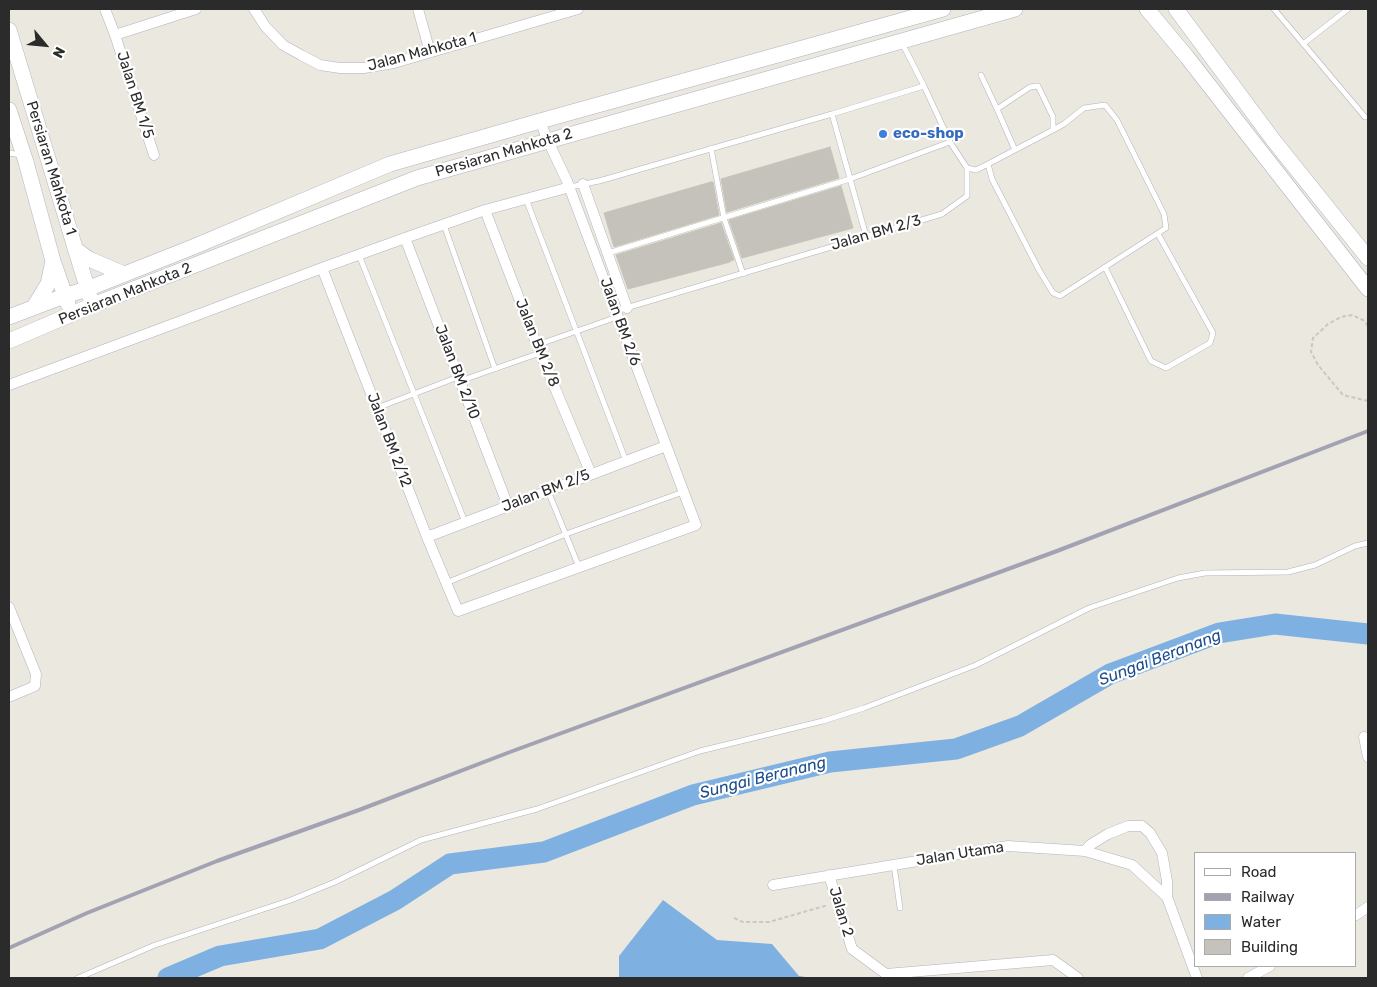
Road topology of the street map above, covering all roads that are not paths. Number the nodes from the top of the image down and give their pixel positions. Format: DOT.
graph roads {
  1 [pos="105,9"];
  2 [pos="196,9"];
  3 [pos="254,9"];
  4 [pos="418,9"];
  5 [pos="578,9"];
  6 [pos="943,9"];
  7 [pos="1015,9"];
  8 [pos="1136,9"];
  9 [pos="1176,9"];
  10 [pos="1274,9"];
  11 [pos="1348,9"];
  12 [pos="1156,12"];
  13 [pos="9,30"];
  14 [pos="115,35"];
  15 [pos="900,40"];
  16 [pos="1303,44"];
  17 [pos="430,52"];
  18 [pos="981,75"];
  19 [pos="1225,76"];
  20 [pos="924,86"];
  21 [pos="997,109"];
  22 [pos="832,114"];
  23 [pos="1365,117"];
  24 [pos="10,120"];
  25 [pos="540,121"];
  26 [pos="1053,130"];
  27 [pos="548,141"];
  28 [pos="950,142"];
  29 [pos="710,148"];
  30 [pos="1015,150"];
  31 [pos="9,153"];
  32 [pos="154,155"];
  33 [pos="24,156"];
  34 [pos="988,164"];
  35 [pos="967,168"];
  36 [pos="850,179"];
  37 [pos="582,184"];
  38 [pos="570,187"];
  39 [pos="526,199"];
  40 [pos="485,210"];
  41 [pos="724,218"];
  42 [pos="444,225"];
  43 [pos="1158,234"];
  44 [pos="866,236"];
  45 [pos="405,238"];
  46 [pos="75,249"];
  47 [pos="607,253"];
  48 [pos="359,255"];
  49 [pos="1368,258"];
  50 [pos="53,261"];
  51 [pos="1105,267"];
  52 [pos="322,268"];
  53 [pos="124,274"];
  54 [pos="743,274"];
  55 [pos="87,289"];
  56 [pos="1368,289"];
  57 [pos="64,296"];
  58 [pos="93,305"];
  59 [pos="34,307"];
  60 [pos="627,308"];
  61 [pos="616,314"];
  62 [pos="73,315"];
  63 [pos="9,317"];
  64 [pos="576,331"];
  65 [pos="9,341"];
  66 [pos="539,349"];
  67 [pos="495,369"];
  68 [pos="459,379"];
  69 [pos="9,385"];
  70 [pos="414,394"];
  71 [pos="377,408"];
  72 [pos="666,446"];
  73 [pos="626,461"];
  74 [pos="590,474"];
  75 [pos="548,490"];
  76 [pos="683,492"];
  77 [pos="508,506"];
  78 [pos="465,522"];
  79 [pos="566,534"];
  80 [pos="427,537"];
  81 [pos="1368,544"];
  82 [pos="579,567"];
  83 [pos="446,583"];
  84 [pos="9,608"];
  85 [pos="9,697"];
  86 [pos="1364,737"];
  87 [pos="1368,757"];
  88 [pos="1085,851"];
  89 [pos="894,865"];
  90 [pos="829,875"];
  91 [pos="773,885"];
  92 [pos="1168,897"];
  93 [pos="1368,907"];
  94 [pos="900,908"];
  95 [pos="1357,914"];
  96 [pos="1268,967"];
  97 [pos="78,978"];
  98 [pos="1078,978"];
  99 [pos="1197,978"];
  100 [pos="1248,978"];
  1 -- 14 [label="street, Jalan BM 1/5"];
  2 -- 14 [label="street, Jalan BM 1/5"];
  3 -- 17 [label="street, Jalan Mahkota 1"];
  4 -- 17 [label="street"];
  5 -- 17 [label="street, Jalan Mahkota 1"];
  6 -- 25 [label="main road, Persiaran Mahkota 2"];
  7 -- 15 [label="main road, Persiaran Mahkota 2"];
  8 -- 12 [label="main road"];
  9 -- 19 [label="main road"];
  10 -- 16 [label="lane"];
  11 -- 16 [label="lane"];
  12 -- 19 [label="main road"];
  12 -- 56 [label="main road"];
  13 -- 46 [label="main road, Persiaran Mahkota 1"];
  14 -- 32 [label="street, Jalan BM 1/5"];
  15 -- 20 [label="lane"];
  15 -- 27 [label="main road, Persiaran Mahkota 2"];
  16 -- 23 [label="lane"];
  18 -- 21 [label="lane"];
  19 -- 49 [label="main road"];
  20 -- 22 [label="lane"];
  20 -- 28 [label="lane"];
  21 -- 26 [label="lane"];
  21 -- 30 [label="lane"];
  22 -- 29 [label="lane"];
  22 -- 36 [label="lane"];
  24 -- 33 [label="main road, Persiaran Mahkota 1"];
  25 -- 27 [label="street, Jalan BM 2/6"];
  25 -- 53 [label="main road, Persiaran Mahkota 2"];
  26 -- 30 [label="lane"];
  26 -- 43 [label="lane"];
  27 -- 38 [label="street, Jalan BM 2/6"];
  27 -- 58 [label="main road, Persiaran Mahkota 2"];
  28 -- 35 [label="lane"];
  28 -- 36 [label="lane"];
  29 -- 37 [label="lane"];
  29 -- 41 [label="lane"];
  30 -- 34 [label="lane"];
  31 -- 33 [label="lane"];
  33 -- 50 [label="main road, Persiaran Mahkota 1"];
  34 -- 35 [label="lane"];
  34 -- 51 [label="lane"];
  35 -- 44 [label="lane, Jalan BM 2/3"];
  36 -- 41 [label="lane"];
  36 -- 44 [label="lane"];
  37 -- 38 [label="lane"];
  37 -- 47 [label="street"];
  38 -- 39 [label="street"];
  38 -- 61 [label="street, Jalan BM 2/6"];
  39 -- 40 [label="street"];
  39 -- 64 [label="lane"];
  40 -- 42 [label="street"];
  40 -- 66 [label="street, Jalan BM 2/8"];
  41 -- 47 [label="lane"];
  41 -- 54 [label="lane"];
  42 -- 45 [label="street"];
  42 -- 67 [label="lane"];
  43 -- 51 [label="lane"];
  43 -- 51 [label="lane"];
  44 -- 54 [label="lane, Jalan BM 2/3"];
  45 -- 48 [label="street"];
  45 -- 68 [label="street, Jalan BM 2/10"];
  46 -- 53 [label="main road"];
  46 -- 55 [label="main road, Persiaran Mahkota 1"];
  47 -- 60 [label="street"];
  48 -- 52 [label="street"];
  48 -- 70 [label="lane"];
  50 -- 57 [label="main road, Persiaran Mahkota 1"];
  50 -- 59 [label="main road"];
  52 -- 69 [label="street"];
  52 -- 71 [label="street, Jalan BM 2/12"];
  53 -- 55 [label="main road, Persiaran Mahkota 2"];
  54 -- 60 [label="lane, Jalan BM 2/3"];
  55 -- 57 [label="main road, Persiaran Mahkota 2"];
  55 -- 58 [label="main road, Persiaran Mahkota 1"];
  57 -- 59 [label="main road, Persiaran Mahkota 2"];
  57 -- 62 [label="main road, Persiaran Mahkota 1"];
  58 -- 62 [label="main road, Persiaran Mahkota 2"];
  59 -- 63 [label="main road, Persiaran Mahkota 2"];
  60 -- 61 [label="lane, Jalan BM 2/3"];
  61 -- 64 [label="lane, Jalan BM 2/3"];
  61 -- 72 [label="street, Jalan BM 2/6"];
  62 -- 65 [label="main road, Persiaran Mahkota 2"];
  64 -- 66 [label="lane, Jalan BM 2/3"];
  64 -- 73 [label="lane"];
  66 -- 67 [label="lane, Jalan BM 2/3"];
  66 -- 74 [label="street, Jalan BM 2/8"];
  67 -- 68 [label="lane, Jalan BM 2/3"];
  68 -- 70 [label="lane, Jalan BM 2/3"];
  68 -- 77 [label="street, Jalan BM 2/10"];
  70 -- 71 [label="lane, Jalan BM 2/3"];
  70 -- 78 [label="lane"];
  71 -- 80 [label="street, Jalan BM 2/12"];
  72 -- 73 [label="street, Jalan BM 2/5"];
  72 -- 76 [label="street, Jalan BM 2/6"];
  73 -- 74 [label="street, Jalan BM 2/5"];
  74 -- 75 [label="street, Jalan BM 2/5"];
  75 -- 77 [label="street, Jalan BM 2/5"];
  75 -- 79 [label="lane"];
  76 -- 79 [label="lane"];
  76 -- 82 [label="street, Jalan BM 2/6"];
  77 -- 78 [label="street, Jalan BM 2/5"];
  78 -- 80 [label="street, Jalan BM 2/5"];
  79 -- 82 [label="lane"];
  79 -- 83 [label="lane"];
  80 -- 83 [label="street, Jalan BM 2/12"];
  81 -- 97 [label="lane"];
  82 -- 83 [label="street, Jalan BM 2/12"];
  84 -- 85 [label="street"];
  86 -- 87 [label="street"];
  88 -- 89 [label="street, Jalan Utama"];
  88 -- 92 [label="street, Jalan Utama"];
  88 -- 92 [label="street"];
  89 -- 90 [label="street, Jalan Utama"];
  89 -- 94 [label="lane"];
  90 -- 91 [label="street, Jalan Utama"];
  90 -- 98 [label="street, Jalan 2"];
  92 -- 99 [label="street, Jalan Utama"];
  93 -- 95 [label="street"];
  96 -- 100 [label="street"];
}
